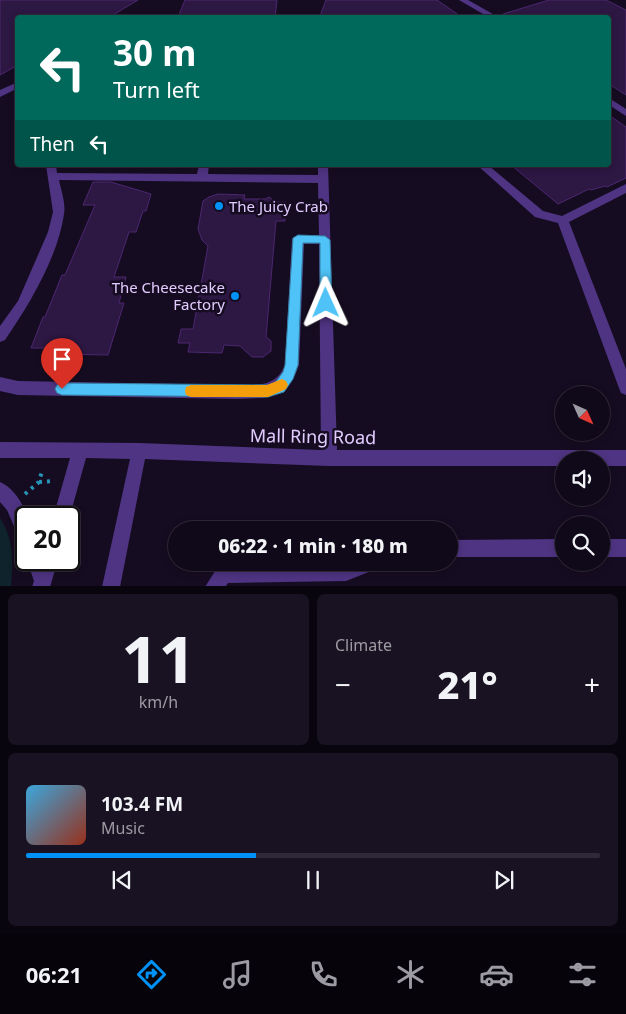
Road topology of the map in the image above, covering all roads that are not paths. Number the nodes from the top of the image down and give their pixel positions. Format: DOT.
graph roads {
  1 [pos="462,0"];
  2 [pos="491,15"];
  3 [pos="15,86"];
  4 [pos="0,94"];
  5 [pos="611,102"];
  6 [pos="626,113"];
  7 [pos="177,167"];
  8 [pos="204,167"];
  9 [pos="324,167"];
  10 [pos="484,167"];
  11 [pos="52,171"];
  12 [pos="174,178"];
  13 [pos="202,178"];
  14 [pos="323,179"];
  15 [pos="626,188"];
  16 [pos="563,220"];
  17 [pos="325,240"];
  18 [pos="0,336"];
  19 [pos="0,384"];
  20 [pos="626,388"];
  21 [pos="0,450"];
  22 [pos="80,451"];
  23 [pos="139,451"];
  24 [pos="329,458"];
  25 [pos="626,458"];
  26 [pos="0,490"];
  27 [pos="65,506"];
  28 [pos="15,509"];
  29 [pos="555,548"];
  30 [pos="610,548"];
  31 [pos="626,548"];
  32 [pos="458,549"];
  33 [pos="39,571"];
  34 [pos="46,571"];
  35 [pos="349,571"];
  36 [pos="42,584"];
  37 [pos="111,586"];
  38 [pos="214,586"];
  1 -- 2 [label="street"];
  3 -- 4 [label="street"];
  5 -- 6 [label="street"];
  7 -- 12 [label="street"];
  8 -- 13 [label="street"];
  9 -- 14 [label="street"];
  10 -- 16 [label="street"];
  11 -- 12 [label="street"];
  11 -- 18 [label="street"];
  12 -- 13 [label="street"];
  13 -- 14 [label="street"];
  14 -- 17 [label="street"];
  15 -- 16 [label="street"];
  16 -- 20 [label="street"];
  17 -- 19 [label="street"];
  17 -- 24 [label="street"];
  21 -- 22 [label="street, Mall Ring Road"];
  22 -- 23 [label="street, Mall Ring Road"];
  22 -- 27 [label="street"];
  23 -- 24 [label="street, Mall Ring Road"];
  23 -- 37 [label="street"];
  24 -- 25 [label="street, Mall Ring Road"];
  26 -- 28 [label="street"];
  29 -- 32 [label="street"];
  30 -- 31 [label="street"];
  33 -- 36 [label="street"];
  34 -- 36 [label="street"];
  35 -- 38 [label="street"];
}
